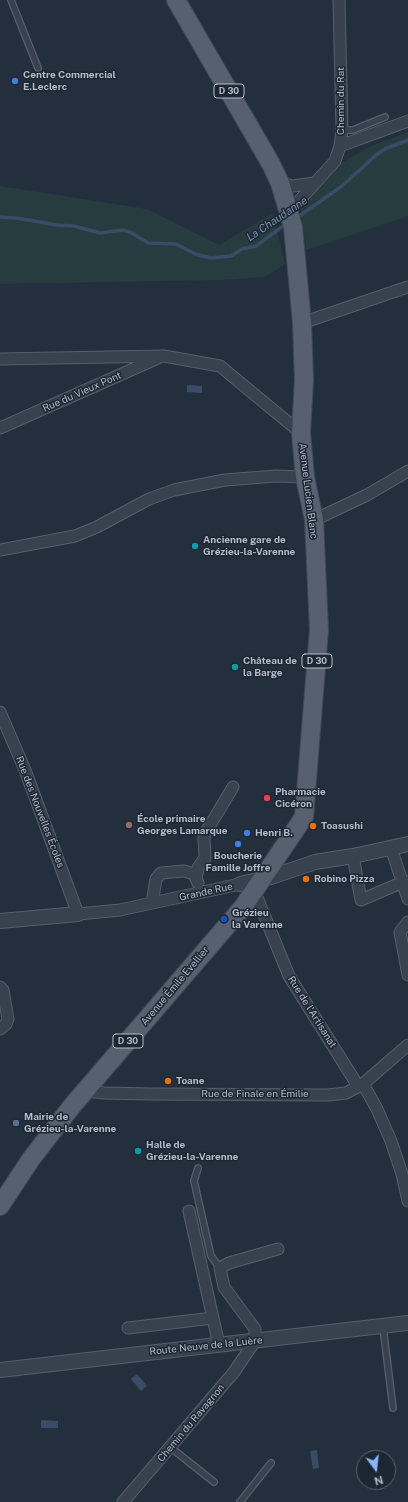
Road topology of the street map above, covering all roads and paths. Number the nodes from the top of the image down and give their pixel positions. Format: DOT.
graph roads {
  1 [pos="11,0"];
  2 [pos="176,0"];
  3 [pos="339,0"];
  4 [pos="38,68"];
  5 [pos="385,117"];
  6 [pos="408,120"];
  7 [pos="342,130"];
  8 [pos="340,146"];
  9 [pos="280,183"];
  10 [pos="314,183"];
  11 [pos="291,219"];
  12 [pos="408,287"];
  13 [pos="302,323"];
  14 [pos="164,356"];
  15 [pos="0,360"];
  16 [pos="0,428"];
  17 [pos="301,433"];
  18 [pos="408,472"];
  19 [pos="305,477"];
  20 [pos="314,520"];
  21 [pos="0,550"];
  22 [pos="0,712"];
  23 [pos="233,787"];
  24 [pos="408,844"];
  25 [pos="391,848"];
  26 [pos="353,856"];
  27 [pos="196,879"];
  28 [pos="405,882"];
  29 [pos="252,885"];
  30 [pos="203,892"];
  31 [pos="408,899"];
  32 [pos="152,903"];
  33 [pos="78,914"];
  34 [pos="0,921"];
  35 [pos="408,922"];
  36 [pos="408,975"];
  37 [pos="0,987"];
  38 [pos="0,1029"];
  39 [pos="408,1045"];
  40 [pos="361,1085"];
  41 [pos="86,1091"];
  42 [pos="198,1168"];
  43 [pos="408,1201"];
  44 [pos="0,1206"];
  45 [pos="189,1211"];
  46 [pos="278,1249"];
  47 [pos="220,1268"];
  48 [pos="213,1318"];
  49 [pos="408,1323"];
  50 [pos="383,1326"];
  51 [pos="128,1328"];
  52 [pos="255,1341"];
  53 [pos="219,1345"];
  54 [pos="1,1370"];
  55 [pos="393,1408"];
  56 [pos="170,1447"];
  57 [pos="272,1463"];
  58 [pos="214,1482"];
  59 [pos="126,1501"];
  60 [pos="240,1502"];
  1 -- 4 [label="lane"];
  2 -- 9 [label="main road, D 30"];
  3 -- 7 [label="street, Chemin du Rat"];
  5 -- 7 [label="lane"];
  6 -- 8 [label="street"];
  7 -- 8 [label="street, Chemin du Rat"];
  8 -- 10 [label="street, Chemin du Rat"];
  9 -- 10 [label="street"];
  9 -- 11 [label="main road, D 30"];
  10 -- 11 [label="street, Chemin du Rat"];
  11 -- 13 [label="main road, Avenue Lucien Blanc / D 30"];
  12 -- 13 [label="street"];
  13 -- 17 [label="main road, Avenue Lucien Blanc / D 30"];
  14 -- 15 [label="street, Rue du Vieux Pont"];
  14 -- 16 [label="street, Rue du Vieux Pont"];
  14 -- 17 [label="street, Rue du Vieux Pont"];
  17 -- 19 [label="main road, Avenue Lucien Blanc / D 30"];
  18 -- 20 [label="street"];
  19 -- 20 [label="main road, Avenue Lucien Blanc / D 30"];
  19 -- 21 [label="street"];
  20 -- 29 [label="main road, Avenue Lucien Blanc / D 30"];
  22 -- 33 [label="street, Rue des Nouvelles Écoles"];
  23 -- 27 [label="street"];
  24 -- 25 [label="street, Grande Rue"];
  25 -- 26 [label="street, Grande Rue"];
  25 -- 28 [label="street"];
  26 -- 28 [label="street"];
  26 -- 29 [label="street, Grande Rue"];
  27 -- 30 [label="street"];
  27 -- 32 [label="street"];
  28 -- 31 [label="street"];
  29 -- 30 [label="street, Grande Rue"];
  29 -- 40 [label="street, Rue de l'Artisanat"];
  29 -- 41 [label="main road, Avenue Émile Evellier / D 30"];
  30 -- 32 [label="street, Grande Rue"];
  32 -- 33 [label="street, Grande Rue"];
  33 -- 34 [label="street, Grande Rue"];
  35 -- 36 [label="street"];
  37 -- 38 [label="street"];
  39 -- 40 [label="street, Rue de Finale en Émilie"];
  40 -- 41 [label="street, Rue de Finale en Émilie"];
  40 -- 43 [label="street, Rue de l'Artisanat"];
  41 -- 44 [label="main road, Avenue Émile Evellier / D 30"];
  42 -- 47 [label="lane"];
  45 -- 48 [label="street"];
  46 -- 47 [label="street"];
  47 -- 52 [label="street"];
  48 -- 51 [label="street"];
  48 -- 53 [label="street"];
  49 -- 50 [label="street, Route Neuve de la Luère"];
  50 -- 52 [label="street, Route Neuve de la Luère"];
  50 -- 55 [label="lane"];
  52 -- 53 [label="street, Route Neuve de la Luère"];
  52 -- 56 [label="street, Chemin du Ravagnon"];
  53 -- 54 [label="street, Route Neuve de la Luère"];
  56 -- 58 [label="lane"];
  56 -- 59 [label="street, Chemin du Ravagnon"];
  57 -- 60 [label="lane"];
}
